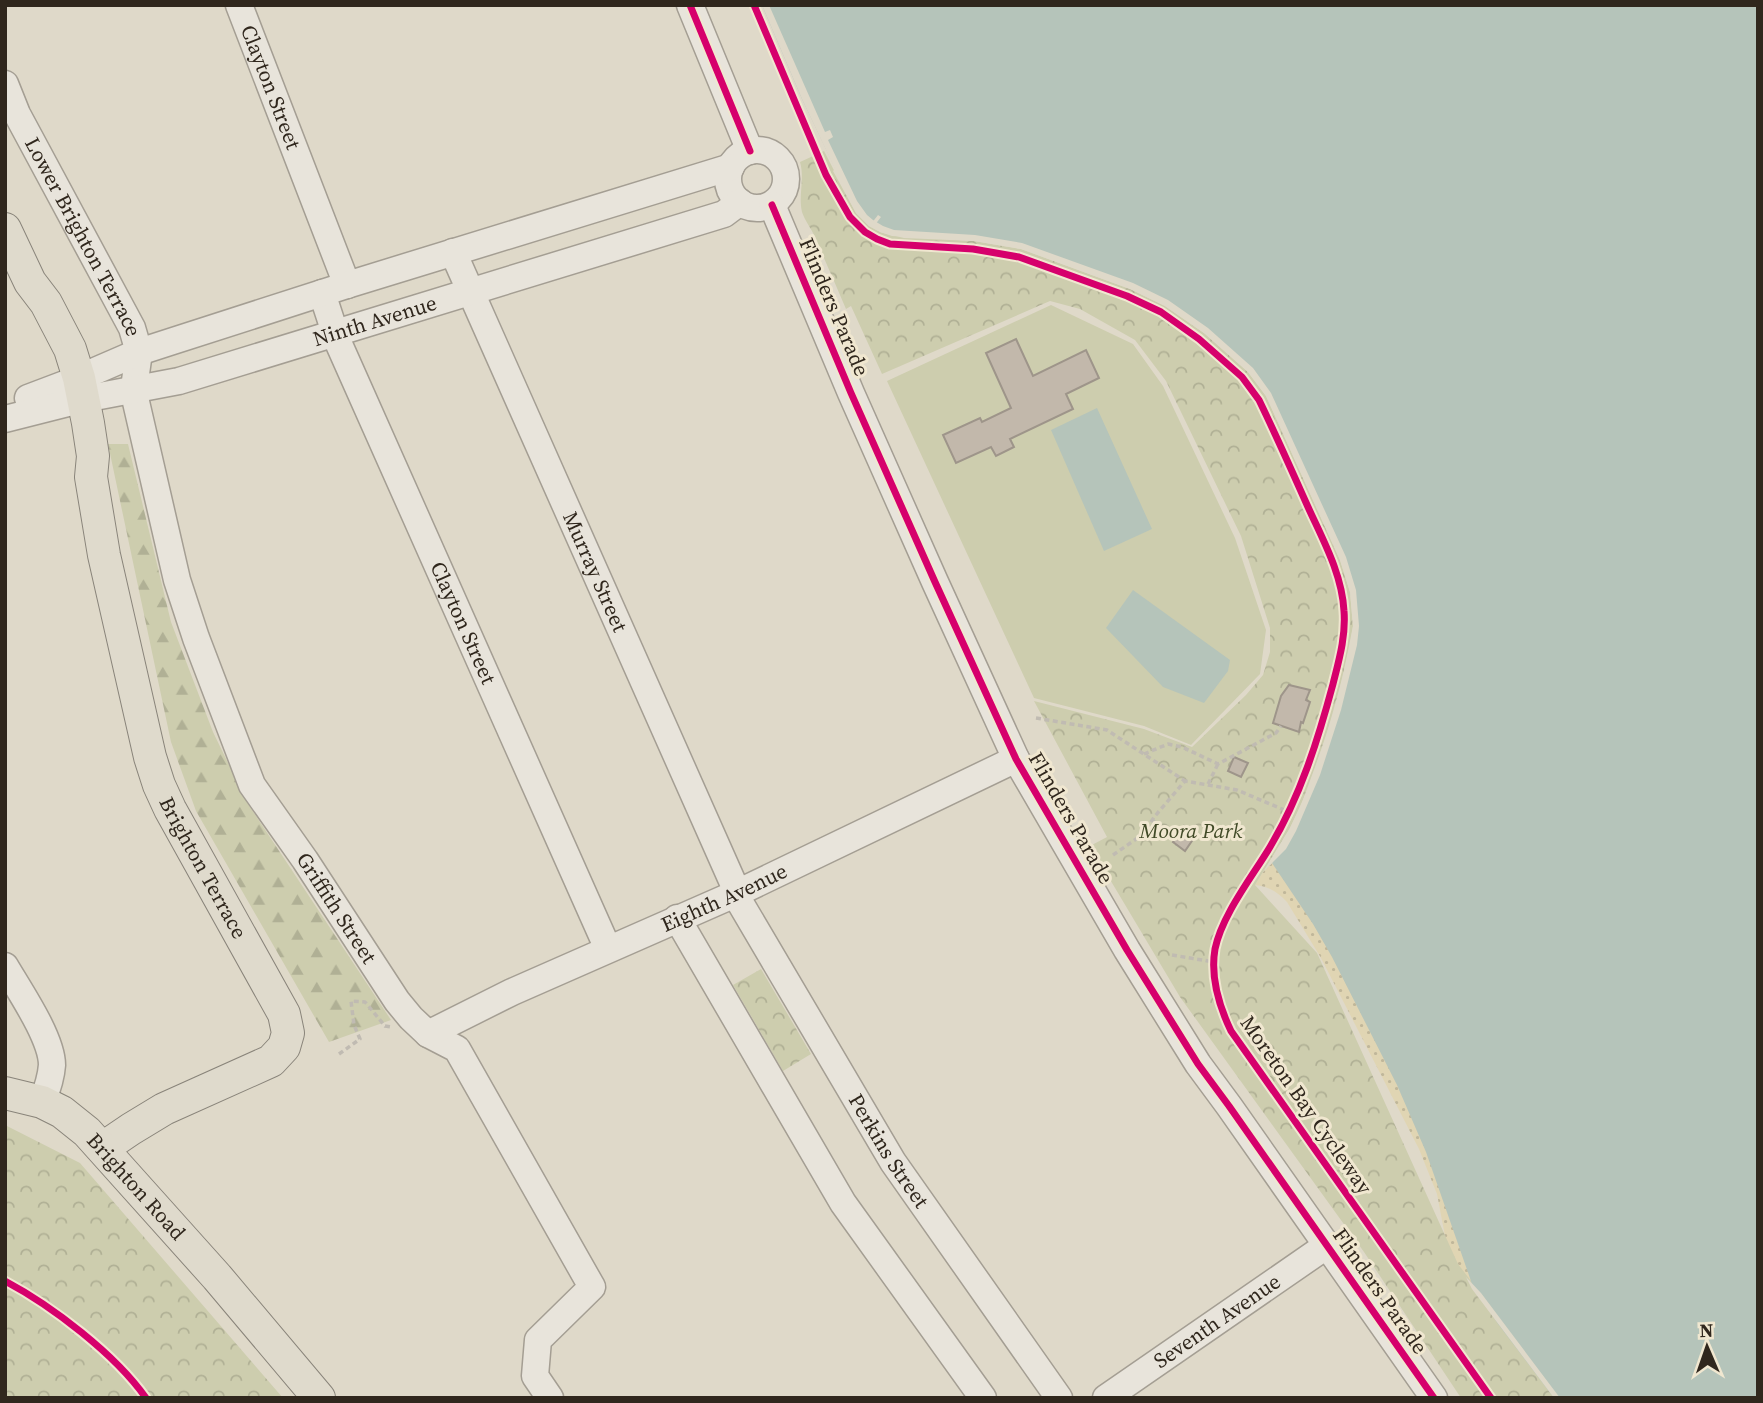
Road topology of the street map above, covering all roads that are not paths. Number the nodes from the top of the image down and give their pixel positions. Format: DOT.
graph roads {
  1 [pos="239,5"];
  2 [pos="690,5"];
  3 [pos="5,84"];
  4 [pos="740,159"];
  5 [pos="740,202"];
  6 [pos="772,205"];
  7 [pos="5,229"];
  8 [pos="453,252"];
  9 [pos="347,285"];
  10 [pos="470,291"];
  11 [pos="322,293"];
  12 [pos="334,333"];
  13 [pos="139,352"];
  14 [pos="134,388"];
  15 [pos="74,391"];
  16 [pos="5,405"];
  17 [pos="5,419"];
  18 [pos="1016,759"];
  19 [pos="735,894"];
  20 [pos="677,918"];
  21 [pos="608,949"];
  22 [pos="5,966"];
  23 [pos="428,1034"];
  24 [pos="5,1093"];
  25 [pos="42,1102"];
  26 [pos="103,1148"];
  27 [pos="1326,1246"];
  28 [pos="319,1398"];
  29 [pos="550,1398"];
  30 [pos="983,1398"];
  31 [pos="1059,1398"];
  32 [pos="1107,1398"];
  33 [pos="1434,1398"];
  1 -- 9 [label="street, Clayton Street"];
  2 -- 4 [label="street"];
  3 -- 13 [label="street, Lower Brighton Terrace"];
  4 -- 5 [label="street"];
  4 -- 6 [label="street"];
  4 -- 8 [label="street, Ninth Avenue"];
  5 -- 6 [label="street"];
  5 -- 10 [label="street, Ninth Avenue"];
  6 -- 18 [label="street, Flinders Parade"];
  7 -- 15 [label="main road, Brighton Terrace"];
  8 -- 9 [label="street, Ninth Avenue"];
  8 -- 10 [label="street, Murray Street"];
  9 -- 11 [label="street, Ninth Avenue"];
  10 -- 12 [label="street, Ninth Avenue"];
  10 -- 19 [label="street, Murray Street"];
  11 -- 12 [label="street, Clayton Street"];
  11 -- 13 [label="street, Ninth Avenue"];
  12 -- 14 [label="street, Ninth Avenue"];
  12 -- 21 [label="street, Clayton Street"];
  13 -- 14 [label="street, Griffith Street"];
  13 -- 15 [label="street, Ninth Avenue"];
  14 -- 15 [label="street, Ninth Avenue"];
  14 -- 23 [label="street, Griffith Street"];
  15 -- 16 [label="street, Ninth Avenue"];
  15 -- 17 [label="street, Ninth Avenue"];
  15 -- 26 [label="main road, Brighton Terrace"];
  18 -- 19 [label="street, Eighth Avenue"];
  18 -- 27 [label="street, Flinders Parade"];
  19 -- 20 [label="street, Eighth Avenue"];
  19 -- 31 [label="street, Perkins Street"];
  20 -- 21 [label="street, Eighth Avenue"];
  20 -- 30 [label="street"];
  21 -- 23 [label="street, Eighth Avenue"];
  22 -- 25 [label="street"];
  23 -- 29 [label="street, Griffith Street"];
  24 -- 25 [label="main road, Brighton Road"];
  25 -- 26 [label="main road, Brighton Road"];
  26 -- 28 [label="main road, Brighton Road"];
  27 -- 32 [label="street, Seventh Avenue"];
  27 -- 33 [label="street, Flinders Parade"];
}
